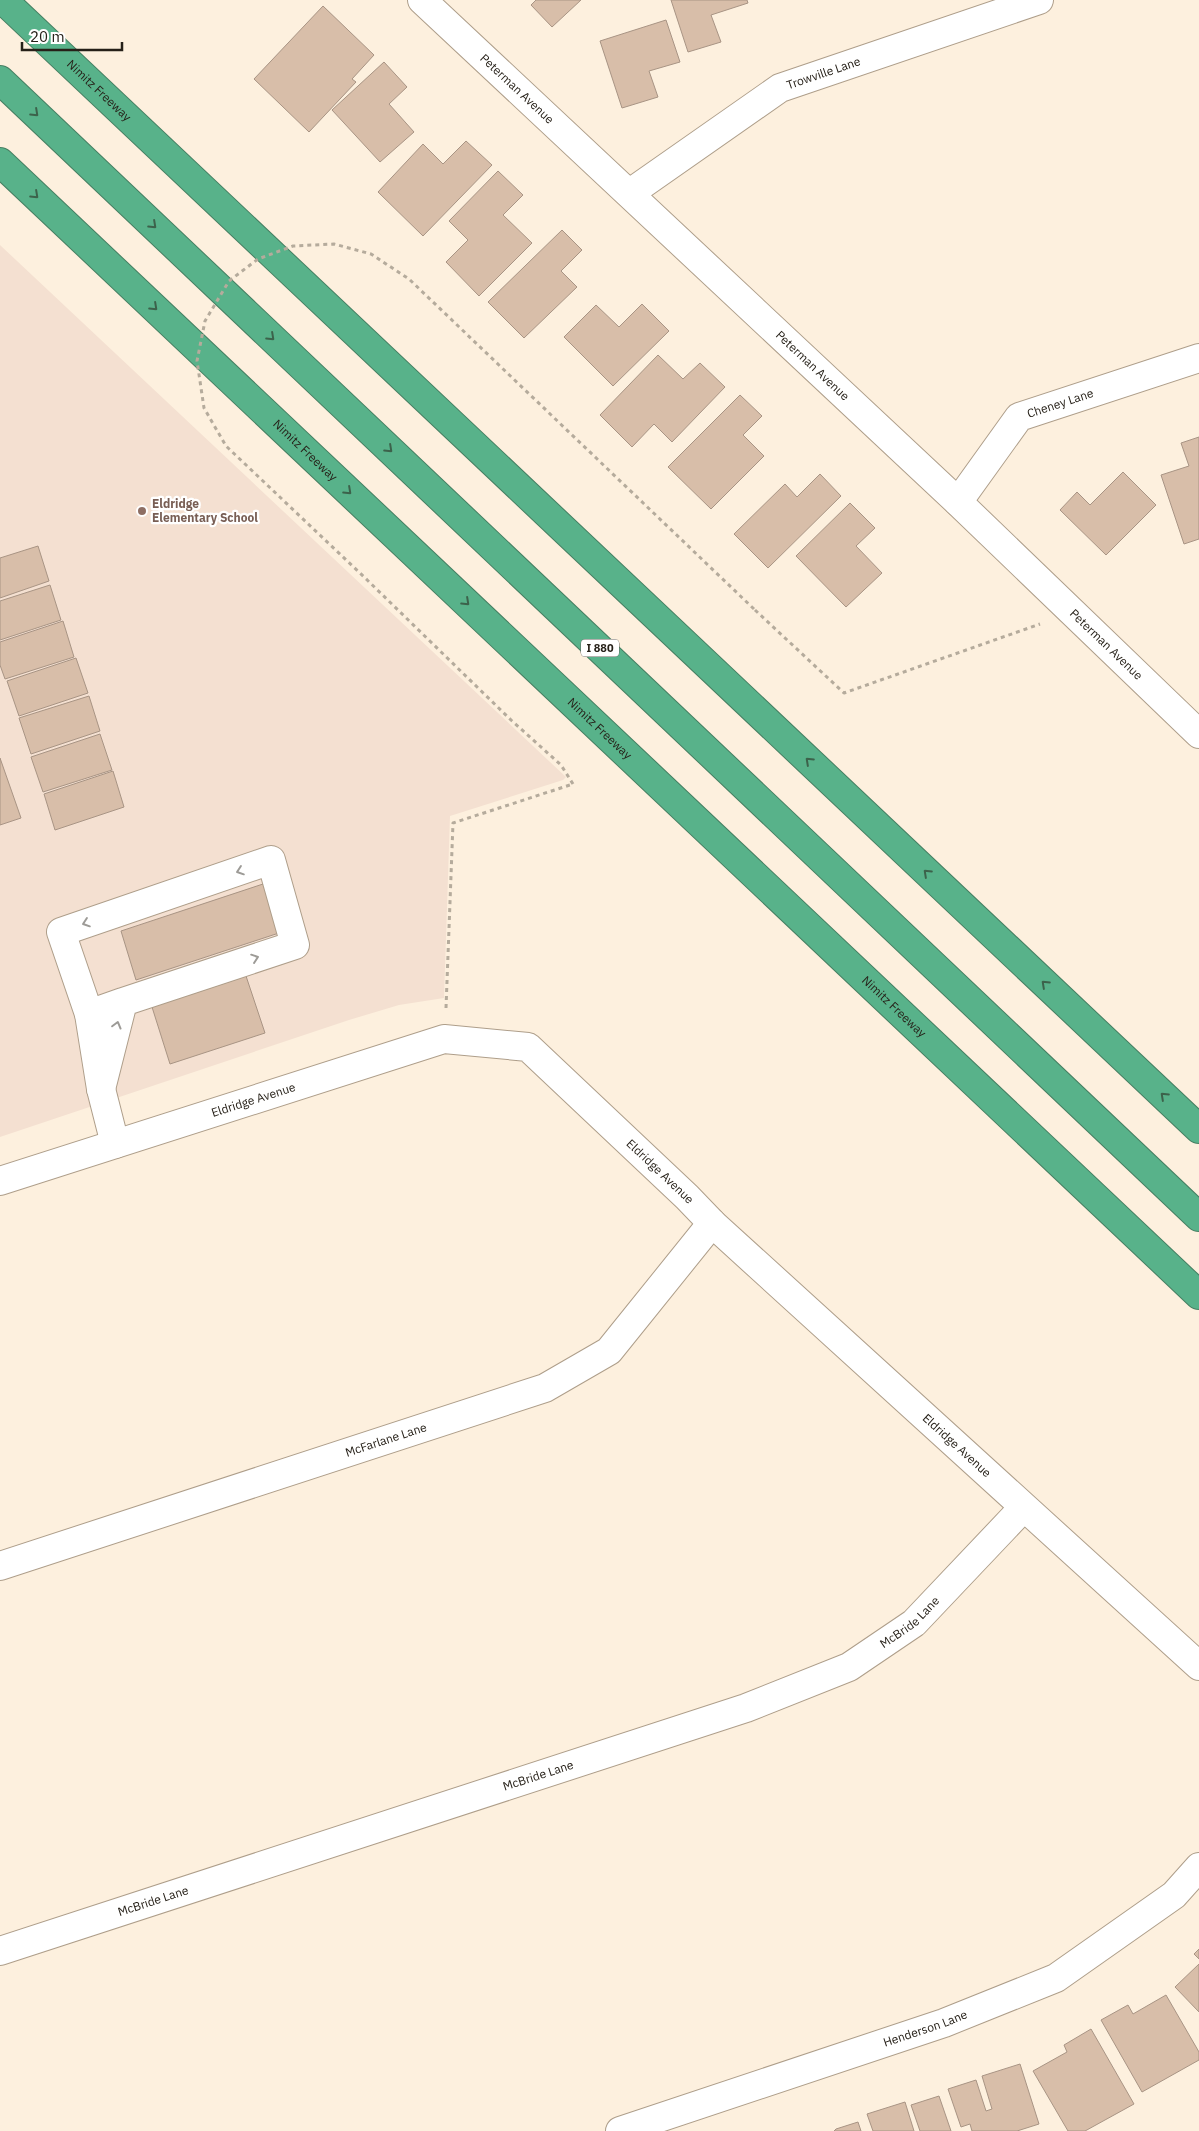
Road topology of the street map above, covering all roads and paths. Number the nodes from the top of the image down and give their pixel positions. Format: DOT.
graph roads {
  1 [pos="4,0"];
  2 [pos="422,0"];
  3 [pos="1039,0"];
  4 [pos="0,80"];
  5 [pos="0,162"];
  6 [pos="630,193"];
  7 [pos="1199,358"];
  8 [pos="958,502"];
  9 [pos="1074,612"];
  10 [pos="1199,734"];
  11 [pos="123,1002"];
  12 [pos="89,1014"];
  13 [pos="444,1039"];
  14 [pos="100,1089"];
  15 [pos="1199,1129"];
  16 [pos="115,1144"];
  17 [pos="0,1182"];
  18 [pos="1199,1217"];
  19 [pos="712,1223"];
  20 [pos="1199,1294"];
  21 [pos="1023,1508"];
  22 [pos="0,1566"];
  23 [pos="1199,1666"];
  24 [pos="1199,1867"];
  25 [pos="0,1951"];
  26 [pos="620,2131"];
  15 -- 1 [label="highway, Nimitz Freeway, one-way"];
  2 -- 6 [label="street, Peterman Avenue"];
  3 -- 6 [label="street, Trowville Lane"];
  4 -- 18 [label="highway, I 880, one-way"];
  5 -- 20 [label="highway, Nimitz Freeway, one-way"];
  6 -- 8 [label="street, Peterman Avenue"];
  7 -- 8 [label="street, Cheney Lane"];
  8 -- 9 [label="street, Peterman Avenue"];
  9 -- 10 [label="street, Peterman Avenue"];
  9 -- 13 [label="path, bridge"];
  11 -- 12 [label="street"];
  11 -- 12 [label="street, one-way"];
  14 -- 11 [label="street, one-way"];
  12 -- 14 [label="street"];
  13 -- 16 [label="street, Eldridge Avenue"];
  13 -- 19 [label="street, Eldridge Avenue"];
  14 -- 16 [label="street"];
  16 -- 17 [label="street, Eldridge Avenue"];
  19 -- 21 [label="street, Eldridge Avenue"];
  19 -- 22 [label="street, McFarlane Lane"];
  21 -- 23 [label="street, Eldridge Avenue"];
  21 -- 25 [label="street, McBride Lane"];
  24 -- 26 [label="street, Henderson Lane"];
}
